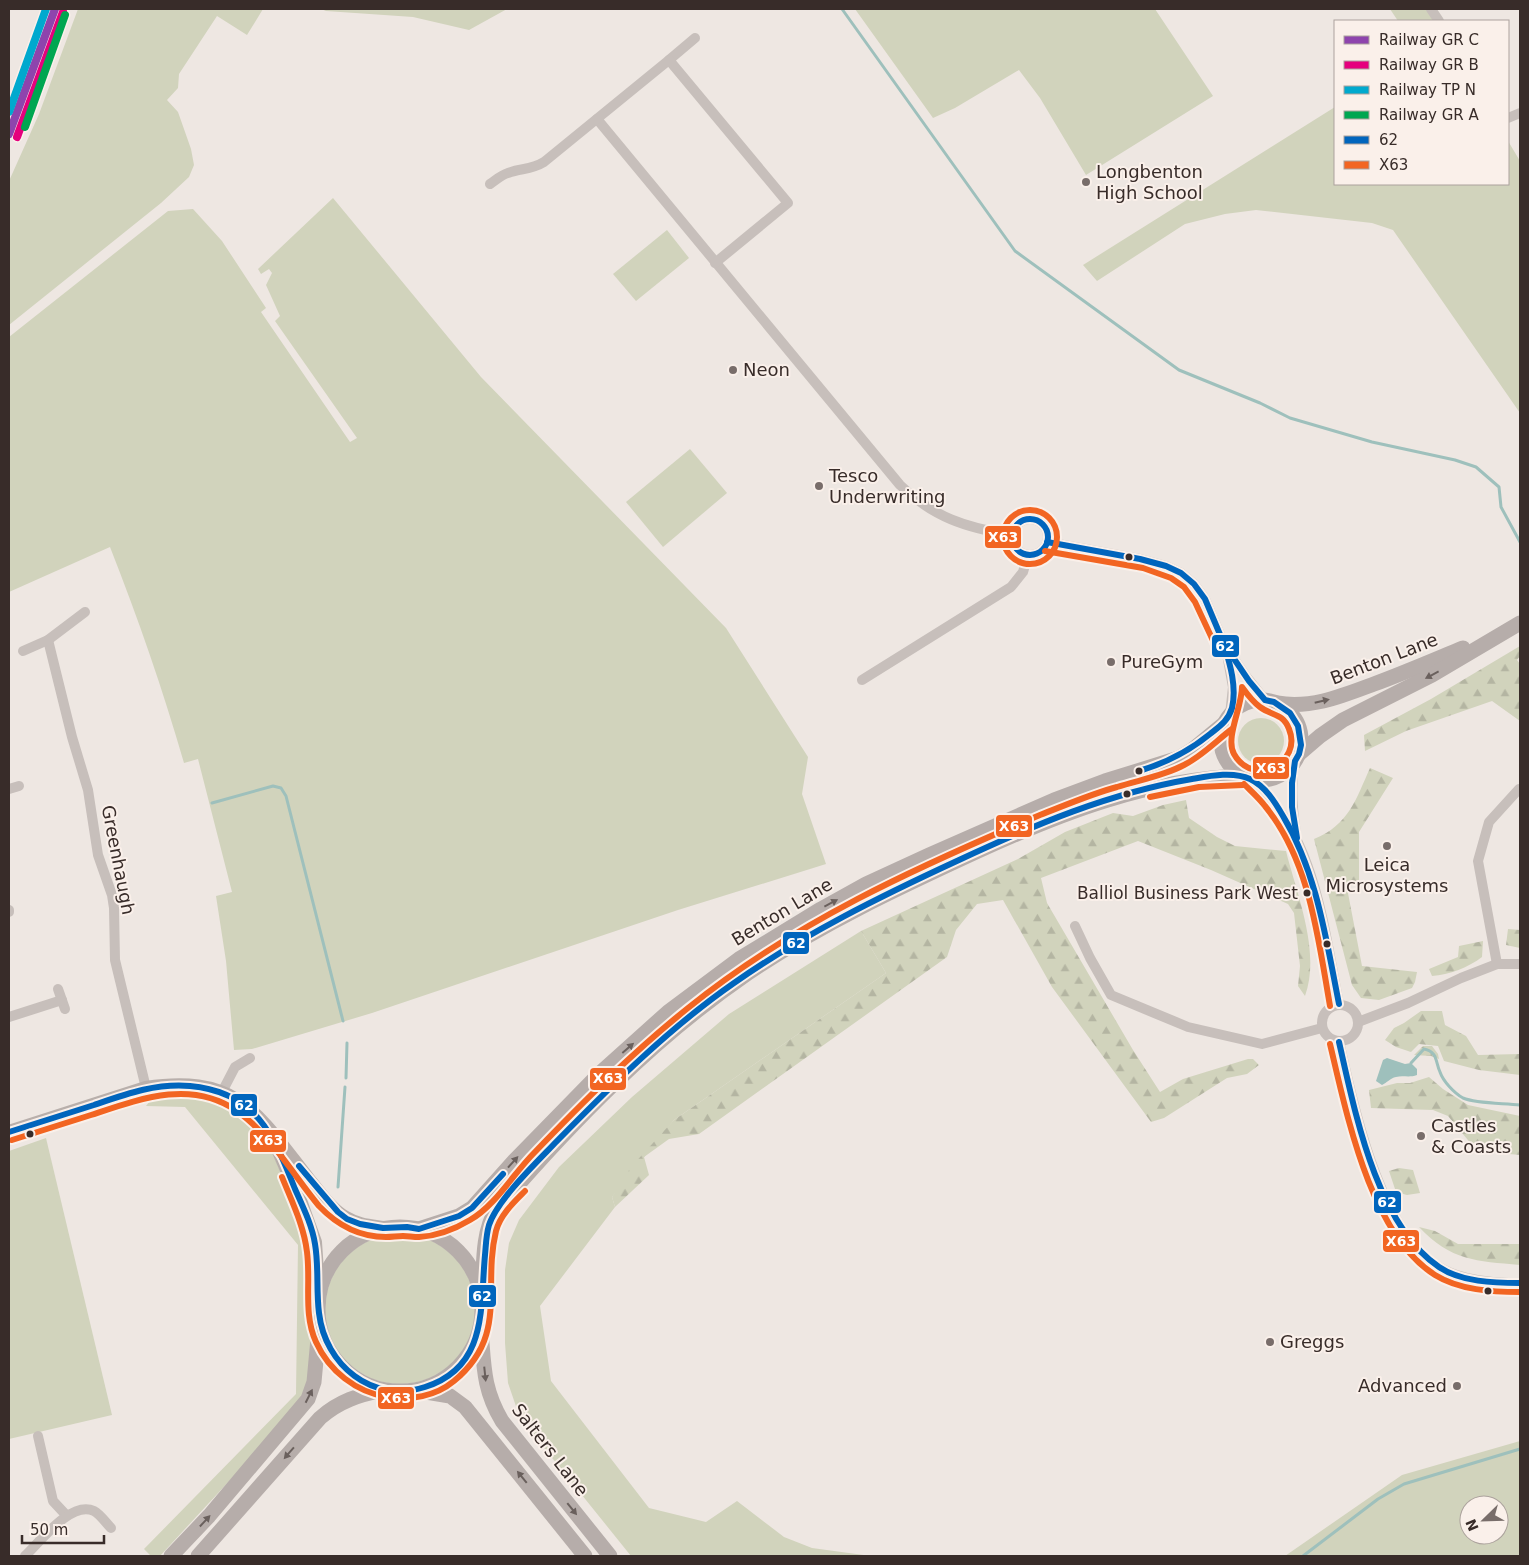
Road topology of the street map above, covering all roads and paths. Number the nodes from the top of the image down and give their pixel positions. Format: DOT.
graph roads {
  1 [pos="1431,9"];
  2 [pos="1438,20"];
  3 [pos="695,38"];
  4 [pos="669,60"];
  5 [pos="597,119"];
  6 [pos="490,184"];
  7 [pos="716,263"];
  8 [pos="1012,535"];
  9 [pos="1047,542"];
  10 [pos="1028,555"];
  11 [pos="85,612"];
  12 [pos="1520,624"];
  13 [pos="1504,632"];
  14 [pos="48,640"];
  15 [pos="1224,644"];
  16 [pos="23,652"];
  17 [pos="862,680"];
  18 [pos="1269,701"];
  19 [pos="1228,718"];
  20 [pos="1297,758"];
  21 [pos="1246,777"];
  22 [pos="1519,790"];
  23 [pos="1297,838"];
  24 [pos="1075,926"];
  25 [pos="1496,964"];
  26 [pos="1520,964"];
  27 [pos="58,989"];
  28 [pos="1339,1004"];
  29 [pos="9,1017"];
  30 [pos="1358,1022"];
  31 [pos="1322,1028"];
  32 [pos="1339,1042"];
  33 [pos="250,1058"];
  34 [pos="146,1088"];
  35 [pos="222,1092"];
  36 [pos="264,1122"];
  37 [pos="9,1132"];
  38 [pos="383,1228"];
  39 [pos="419,1229"];
  40 [pos="1520,1283"];
  41 [pos="482,1298"];
  42 [pos="319,1301"];
  43 [pos="320,1322"];
  44 [pos="481,1326"];
  45 [pos="384,1389"];
  46 [pos="414,1390"];
  47 [pos="38,1436"];
  48 [pos="66,1515"];
  49 [pos="110,1528"];
  50 [pos="25,1556"];
  51 [pos="171,1556"];
  52 [pos="198,1556"];
  53 [pos="585,1556"];
  54 [pos="610,1556"];
  1 -- 2 [label="street"];
  3 -- 4 [label="street"];
  4 -- 5 [label="street"];
  4 -- 7 [label="street"];
  5 -- 6 [label="street"];
  5 -- 7 [label="street"];
  7 -- 8 [label="street"];
  8 -- 9 [label="street"];
  8 -- 10 [label="street"];
  9 -- 10 [label="street"];
  9 -- 15 [label="street"];
  10 -- 17 [label="street"];
  11 -- 14 [label="street"];
  12 -- 13 [label="main road, Benton Lane"];
  18 -- 13 [label="main road, Benton Lane, one-way"];
  13 -- 20 [label="main road, Benton Lane, one-way"];
  14 -- 16 [label="street"];
  14 -- 34 [label="street, Greenhaugh"];
  15 -- 18 [label="street"];
  15 -- 19 [label="street"];
  18 -- 19 [label="main road"];
  18 -- 20 [label="main road"];
  19 -- 21 [label="main road"];
  39 -- 19 [label="main road, Benton Lane, one-way"];
  20 -- 21 [label="main road"];
  20 -- 23 [label="street"];
  21 -- 23 [label="street"];
  21 -- 41 [label="main road, Benton Lane"];
  22 -- 25 [label="street"];
  23 -- 28 [label="street"];
  24 -- 31 [label="street"];
  25 -- 26 [label="street"];
  25 -- 30 [label="street"];
  27 -- 29 [label="street"];
  28 -- 30 [label="street"];
  28 -- 31 [label="street"];
  30 -- 32 [label="street"];
  31 -- 32 [label="street"];
  32 -- 40 [label="street"];
  33 -- 35 [label="street"];
  34 -- 35 [label="main road"];
  34 -- 37 [label="main road"];
  35 -- 36 [label="main road"];
  36 -- 38 [label="main road"];
  36 -- 42 [label="main road"];
  38 -- 39 [label="main road"];
  38 -- 42 [label="main road"];
  39 -- 41 [label="main road"];
  41 -- 44 [label="main road"];
  42 -- 43 [label="main road"];
  43 -- 45 [label="main road"];
  51 -- 43 [label="main road, one-way"];
  44 -- 46 [label="main road"];
  44 -- 54 [label="main road, Salters Lane, one-way"];
  45 -- 46 [label="main road"];
  45 -- 52 [label="main road, one-way"];
  53 -- 46 [label="main road, one-way"];
  47 -- 48 [label="street"];
  48 -- 49 [label="street"];
  48 -- 50 [label="street"];
}
